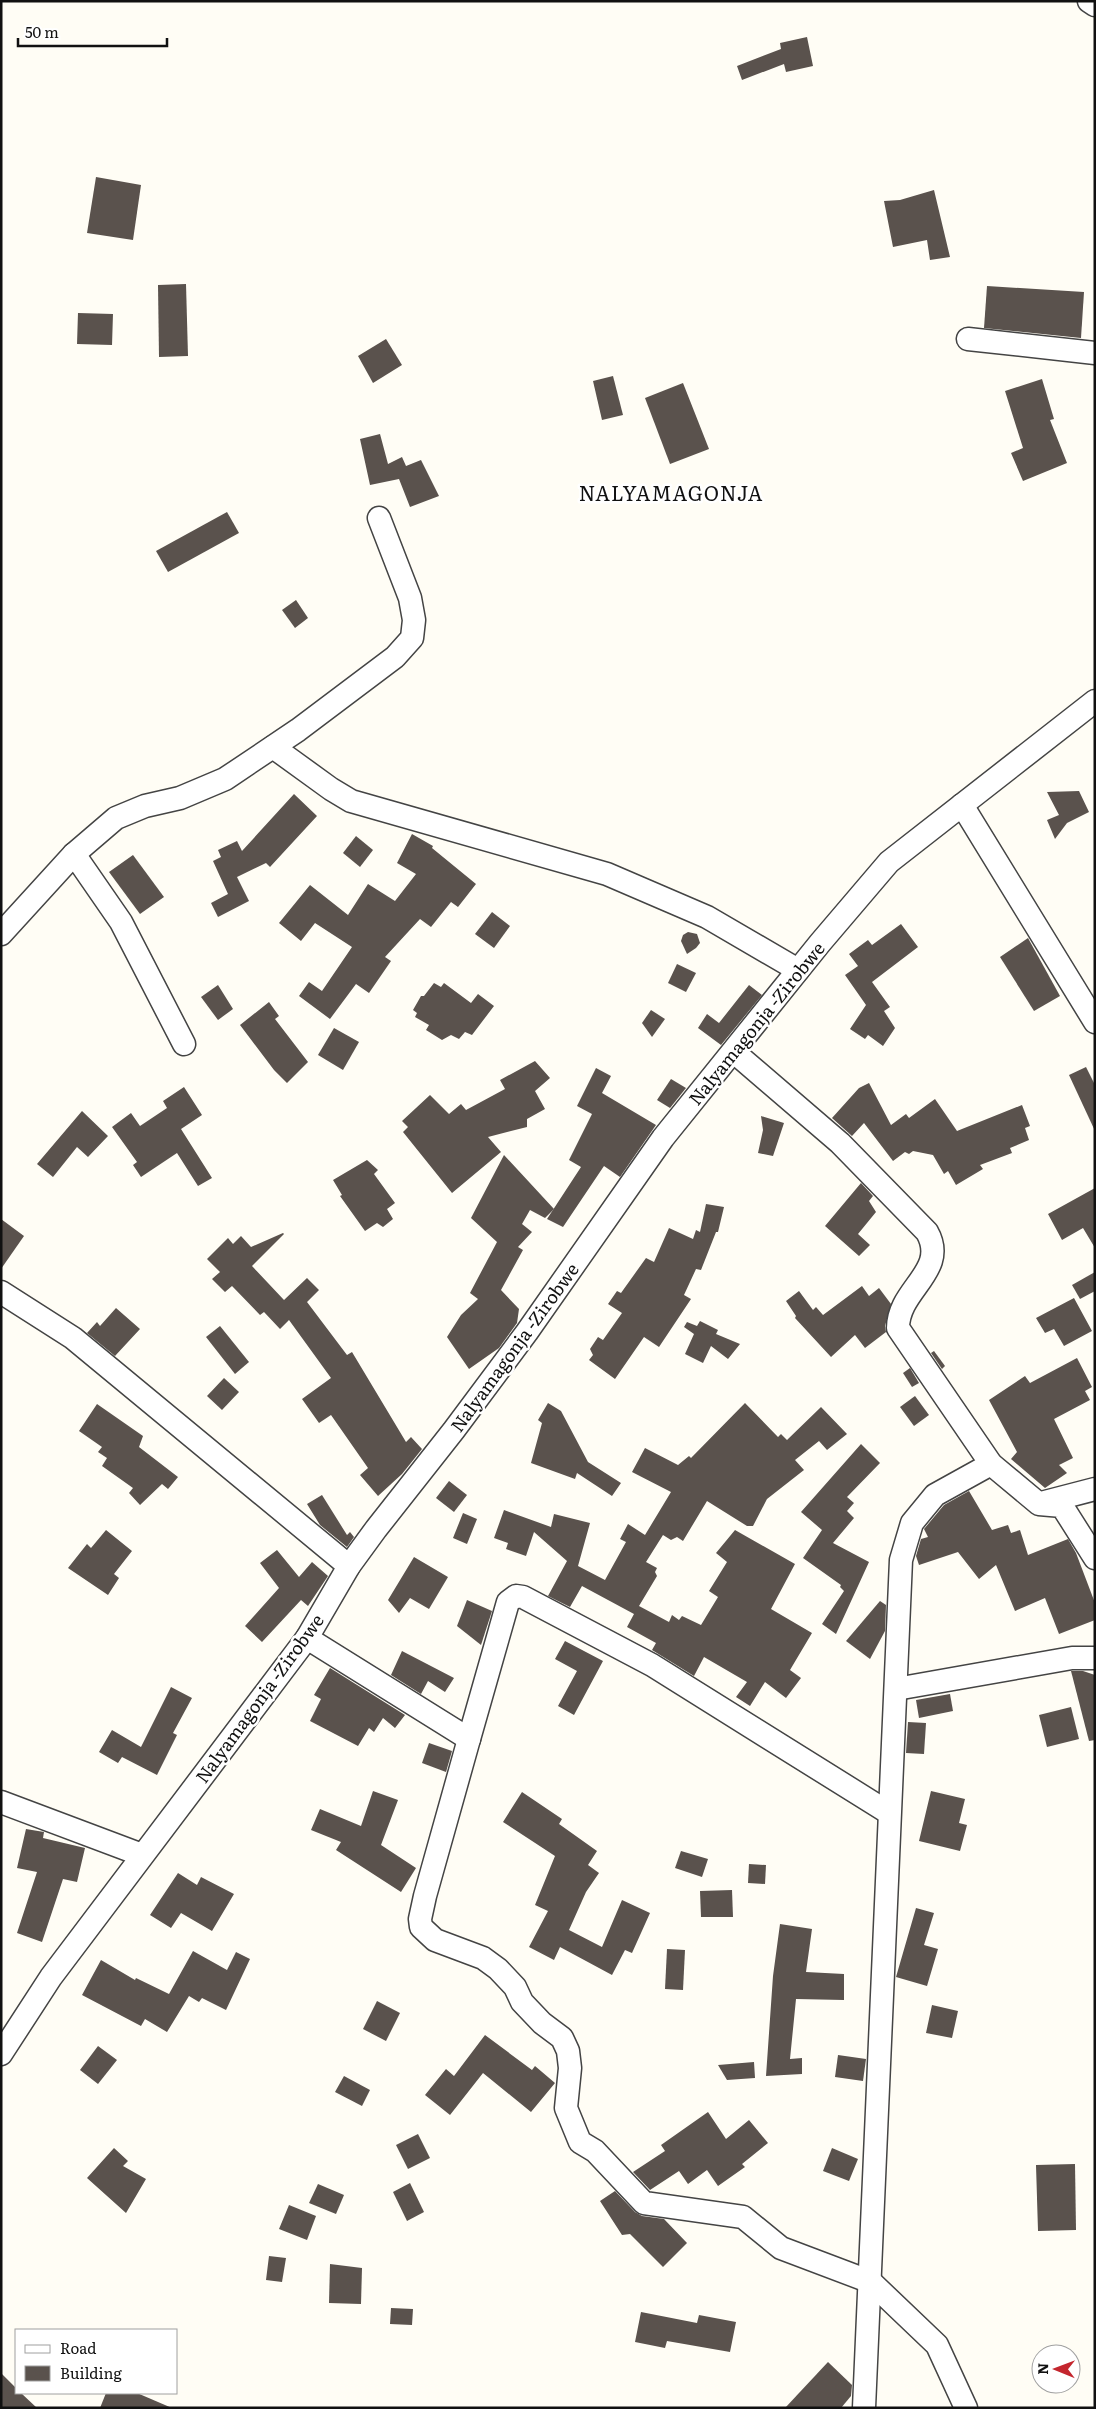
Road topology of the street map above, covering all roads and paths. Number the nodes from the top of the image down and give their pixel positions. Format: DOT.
graph roads {
  1 [pos="1089,1"];
  2 [pos="1095,5"];
  3 [pos="968,339"];
  4 [pos="1095,353"];
  5 [pos="379,518"];
  6 [pos="1095,702"];
  7 [pos="273,747"];
  8 [pos="962,805"];
  9 [pos="74,854"];
  10 [pos="1,934"];
  11 [pos="798,970"];
  12 [pos="1095,1022"];
  13 [pos="184,1044"];
  14 [pos="734,1052"];
  15 [pos="1,1292"];
  16 [pos="991,1464"];
  17 [pos="1095,1490"];
  18 [pos="1039,1504"];
  19 [pos="1095,1558"];
  20 [pos="349,1566"];
  21 [pos="308,1638"];
  22 [pos="1095,1658"];
  23 [pos="896,1689"];
  24 [pos="468,1739"];
  25 [pos="1,1802"];
  26 [pos="889,1814"];
  27 [pos="142,1855"];
  28 [pos="1,2054"];
  29 [pos="870,2282"];
  30 [pos="864,2408"];
  31 [pos="966,2408"];
  1 -- 2 [label="street"];
  3 -- 4 [label="street"];
  5 -- 7 [label="street"];
  6 -- 8 [label="street, Nalyamagonja -Zirobwe"];
  7 -- 9 [label="street"];
  7 -- 11 [label="street"];
  8 -- 11 [label="street, Nalyamagonja -Zirobwe"];
  8 -- 12 [label="street"];
  9 -- 10 [label="street"];
  9 -- 13 [label="street"];
  11 -- 14 [label="street, Nalyamagonja -Zirobwe"];
  14 -- 16 [label="street"];
  14 -- 20 [label="street, Nalyamagonja -Zirobwe"];
  15 -- 20 [label="street"];
  16 -- 18 [label="street"];
  16 -- 23 [label="street"];
  17 -- 18 [label="street"];
  18 -- 19 [label="street"];
  20 -- 21 [label="street, Nalyamagonja -Zirobwe"];
  21 -- 24 [label="street"];
  21 -- 27 [label="street, Nalyamagonja -Zirobwe"];
  22 -- 23 [label="street"];
  23 -- 26 [label="street"];
  24 -- 26 [label="street"];
  24 -- 29 [label="street"];
  25 -- 27 [label="street"];
  26 -- 29 [label="street"];
  27 -- 28 [label="street, Nalyamagonja -Zirobwe"];
  29 -- 30 [label="street"];
  29 -- 31 [label="street"];
}
